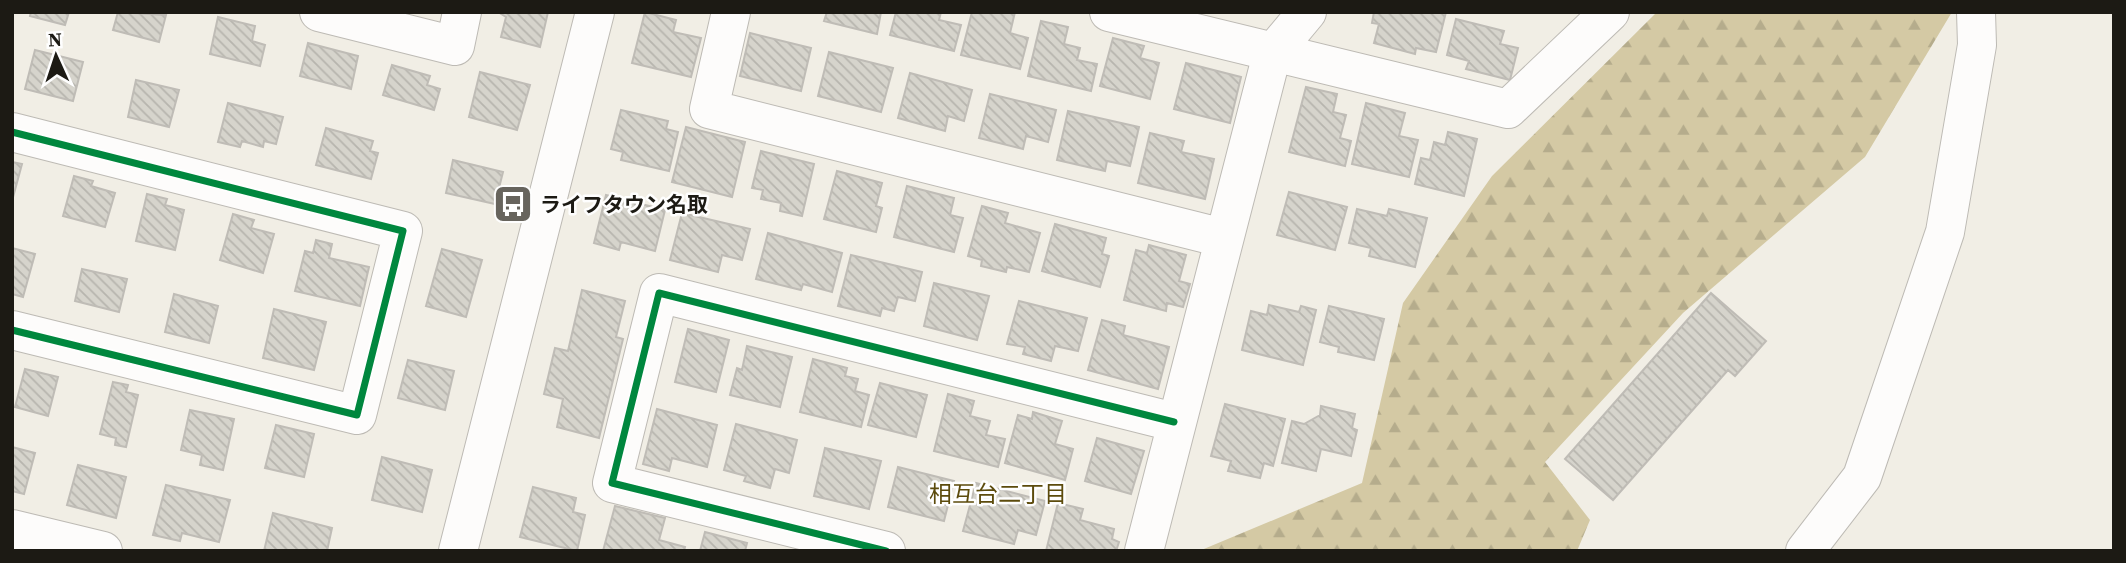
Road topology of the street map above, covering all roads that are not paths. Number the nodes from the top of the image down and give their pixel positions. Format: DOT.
graph roads {
  1 [pos="318,12"];
  2 [pos="462,12"];
  3 [pos="595,12"];
  4 [pos="731,12"];
  5 [pos="1109,12"];
  6 [pos="1307,12"];
  7 [pos="1610,12"];
  8 [pos="1976,12"];
  9 [pos="1272,54"];
  10 [pos="12,132"];
  11 [pos="1223,238"];
  12 [pos="12,330"];
  13 [pos="1174,422"];
  14 [pos="12,529"];
  15 [pos="103,551"];
  16 [pos="457,551"];
  17 [pos="886,551"];
  18 [pos="1144,551"];
  19 [pos="1805,551"];
  1 -- 2 [label="street"];
  3 -- 16 [label="street"];
  4 -- 11 [label="street"];
  5 -- 9 [label="street"];
  6 -- 9 [label="street"];
  7 -- 9 [label="street"];
  8 -- 19 [label="street"];
  9 -- 11 [label="street"];
  10 -- 12 [label="street"];
  11 -- 13 [label="street"];
  13 -- 17 [label="street"];
  13 -- 18 [label="street"];
  14 -- 15 [label="street"];
}
